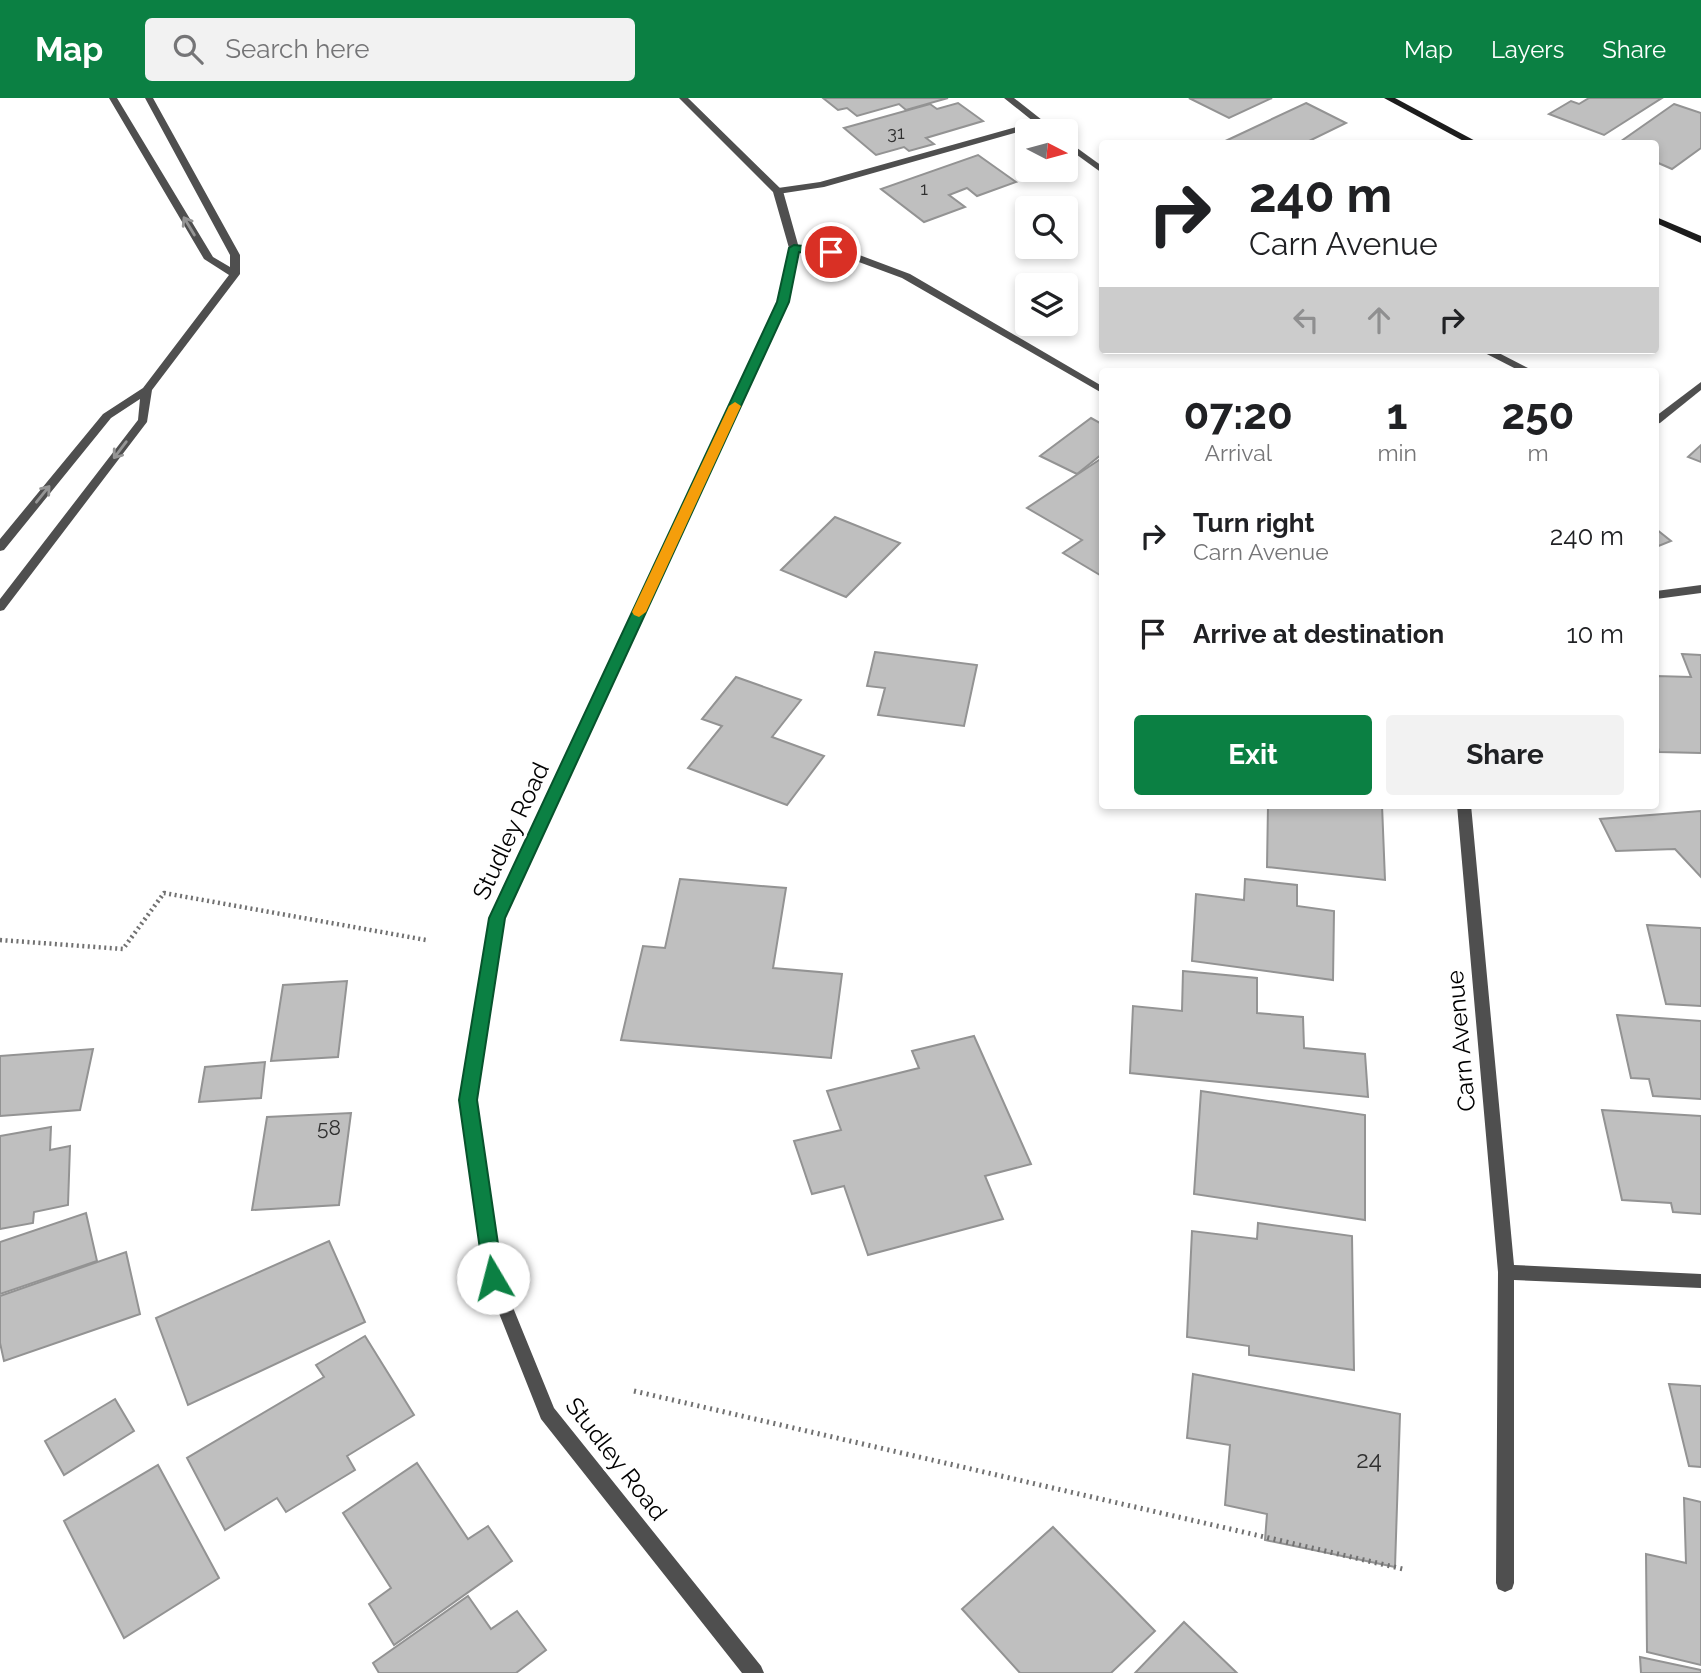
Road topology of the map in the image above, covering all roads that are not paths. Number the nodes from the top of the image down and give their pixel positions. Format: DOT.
graph roads {
  1 [pos="113,98"];
  2 [pos="149,98"];
  3 [pos="683,98"];
  4 [pos="1008,98"];
  5 [pos="1388,98"];
  6 [pos="1035,119"];
  7 [pos="1015,130"];
  8 [pos="1469,140"];
  9 [pos="1078,152"];
  10 [pos="1099,168"];
  11 [pos="778,191"];
  12 [pos="1659,221"];
  13 [pos="1701,240"];
  14 [pos="794,248"];
  15 [pos="235,274"];
  16 [pos="1493,354"];
  17 [pos="1523,368"];
  18 [pos="1701,385"];
  19 [pos="1099,388"];
  20 [pos="147,390"];
  21 [pos="1659,419"];
  22 [pos="0,547"];
  23 [pos="1701,589"];
  24 [pos="1659,595"];
  25 [pos="0,607"];
  26 [pos="1464,809"];
  27 [pos="1506,1272"];
  28 [pos="1701,1281"];
  29 [pos="1505,1583"];
  30 [pos="754,1673"];
  15 -- 1 [label="street, one-way"];
  2 -- 15 [label="street"];
  3 -- 11 [label="street, Studley Road"];
  4 -- 6 [label="street"];
  5 -- 8 [label="main road"];
  7 -- 11 [label="street"];
  9 -- 10 [label="street"];
  11 -- 14 [label="street, Studley Road"];
  12 -- 13 [label="main road"];
  14 -- 19 [label="street"];
  14 -- 30 [label="street, Studley Road"];
  15 -- 20 [label="street"];
  16 -- 17 [label="street"];
  18 -- 21 [label="street"];
  22 -- 20 [label="street, one-way"];
  20 -- 25 [label="street, one-way"];
  23 -- 24 [label="street"];
  26 -- 27 [label="street, Carn Avenue"];
  27 -- 28 [label="street"];
  27 -- 29 [label="street, Carn Avenue"];
}
